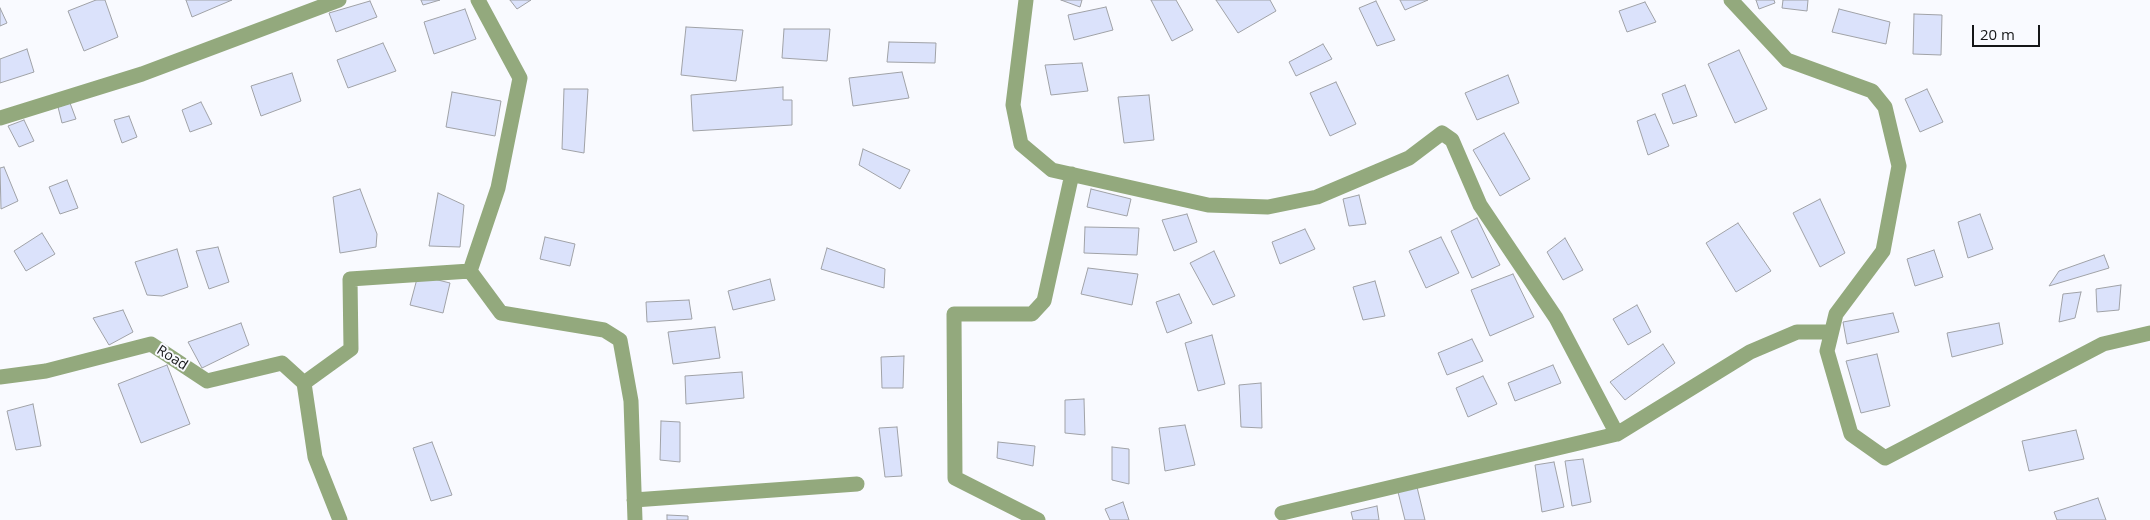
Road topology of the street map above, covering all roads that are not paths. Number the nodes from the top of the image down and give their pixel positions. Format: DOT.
graph roads {
  1 [pos="339,0"];
  2 [pos="478,0"];
  3 [pos="1026,0"];
  4 [pos="1731,0"];
  5 [pos="0,118"];
  6 [pos="1072,174"];
  7 [pos="470,271"];
  8 [pos="1831,332"];
  9 [pos="2150,333"];
  10 [pos="0,377"];
  11 [pos="304,383"];
  12 [pos="1617,434"];
  13 [pos="857,484"];
  14 [pos="634,500"];
  15 [pos="1282,513"];
  16 [pos="340,520"];
  17 [pos="635,520"];
  18 [pos="1038,520"];
  1 -- 5 [label="street"];
  2 -- 7 [label="street"];
  3 -- 6 [label="street"];
  4 -- 8 [label="street"];
  6 -- 12 [label="street"];
  6 -- 18 [label="street"];
  7 -- 11 [label="street"];
  7 -- 14 [label="street"];
  8 -- 9 [label="street"];
  8 -- 12 [label="street"];
  10 -- 11 [label="street, Road"];
  11 -- 16 [label="street"];
  12 -- 15 [label="street"];
  13 -- 14 [label="street"];
  14 -- 17 [label="street"];
}
